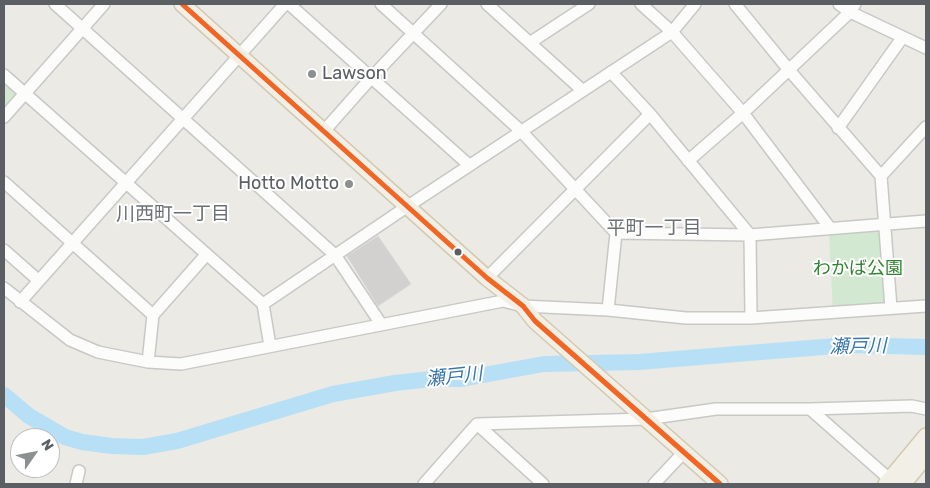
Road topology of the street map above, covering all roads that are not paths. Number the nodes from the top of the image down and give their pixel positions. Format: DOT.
graph roads {
  1 [pos="55,4"];
  2 [pos="104,4"];
  3 [pos="182,4"];
  4 [pos="287,4"];
  5 [pos="381,4"];
  6 [pos="441,4"];
  7 [pos="488,4"];
  8 [pos="589,4"];
  9 [pos="641,4"];
  10 [pos="696,4"];
  11 [pos="735,4"];
  12 [pos="839,4"];
  13 [pos="853,8"];
  14 [pos="82,28"];
  15 [pos="672,32"];
  16 [pos="414,33"];
  17 [pos="902,38"];
  18 [pos="531,42"];
  19 [pos="926,48"];
  20 [pos="239,55"];
  21 [pos="789,70"];
  22 [pos="610,72"];
  23 [pos="4,75"];
  24 [pos="370,78"];
  25 [pos="582,90"];
  26 [pos="25,94"];
  27 [pos="743,113"];
  28 [pos="650,114"];
  29 [pos="4,117"];
  30 [pos="184,119"];
  31 [pos="926,127"];
  32 [pos="838,128"];
  33 [pos="521,130"];
  34 [pos="324,131"];
  35 [pos="688,161"];
  36 [pos="469,165"];
  37 [pos="881,176"];
  38 [pos="4,182"];
  39 [pos="125,183"];
  40 [pos="574,188"];
  41 [pos="408,206"];
  42 [pos="926,221"];
  43 [pos="884,225"];
  44 [pos="830,228"];
  45 [pos="616,233"];
  46 [pos="750,236"];
  47 [pos="72,242"];
  48 [pos="4,250"];
  49 [pos="206,255"];
  50 [pos="334,255"];
  51 [pos="487,278"];
  52 [pos="38,280"];
  53 [pos="4,288"];
  54 [pos="20,302"];
  55 [pos="263,304"];
  56 [pos="523,306"];
  57 [pos="926,306"];
  58 [pos="891,308"];
  59 [pos="608,310"];
  60 [pos="152,315"];
  61 [pos="751,318"];
  62 [pos="381,324"];
  63 [pos="270,346"];
  64 [pos="148,362"];
  65 [pos="810,409"];
  66 [pos="926,409"];
  67 [pos="641,414"];
  68 [pos="477,424"];
  69 [pos="926,436"];
  70 [pos="684,452"];
  71 [pos="926,456"];
  72 [pos="79,471"];
  73 [pos="894,483"];
  74 [pos="76,484"];
  75 [pos="424,484"];
  76 [pos="543,484"];
  77 [pos="654,484"];
  78 [pos="720,484"];
  1 -- 14 [label="street"];
  2 -- 14 [label="street"];
  3 -- 20 [label="main road"];
  4 -- 20 [label="street"];
  4 -- 24 [label="street"];
  5 -- 16 [label="street"];
  6 -- 16 [label="street"];
  7 -- 18 [label="street"];
  8 -- 18 [label="street"];
  9 -- 15 [label="street"];
  10 -- 15 [label="street"];
  11 -- 21 [label="street"];
  12 -- 13 [label="street"];
  13 -- 17 [label="street"];
  13 -- 21 [label="street"];
  14 -- 26 [label="street"];
  14 -- 30 [label="street"];
  15 -- 22 [label="street"];
  15 -- 27 [label="street"];
  16 -- 24 [label="street"];
  16 -- 33 [label="street"];
  17 -- 19 [label="street"];
  17 -- 32 [label="street"];
  18 -- 25 [label="street"];
  20 -- 30 [label="street"];
  20 -- 34 [label="main road"];
  21 -- 27 [label="street"];
  21 -- 32 [label="street"];
  22 -- 25 [label="street"];
  22 -- 28 [label="street"];
  23 -- 26 [label="street"];
  24 -- 34 [label="street"];
  24 -- 36 [label="street"];
  25 -- 33 [label="street"];
  26 -- 29 [label="street"];
  26 -- 39 [label="street"];
  27 -- 35 [label="street"];
  27 -- 44 [label="street"];
  28 -- 35 [label="street"];
  28 -- 40 [label="street"];
  30 -- 39 [label="street"];
  30 -- 50 [label="street"];
  31 -- 37 [label="street"];
  32 -- 37 [label="street"];
  33 -- 36 [label="street"];
  33 -- 40 [label="street"];
  34 -- 41 [label="main road"];
  35 -- 46 [label="street"];
  36 -- 41 [label="street"];
  37 -- 43 [label="street"];
  38 -- 47 [label="street"];
  39 -- 47 [label="street"];
  39 -- 49 [label="street"];
  40 -- 45 [label="street"];
  40 -- 51 [label="street"];
  41 -- 50 [label="street"];
  41 -- 51 [label="main road"];
  42 -- 43 [label="street"];
  43 -- 44 [label="street"];
  43 -- 58 [label="street"];
  44 -- 46 [label="street"];
  45 -- 46 [label="street"];
  45 -- 59 [label="street"];
  46 -- 61 [label="street"];
  47 -- 52 [label="street"];
  47 -- 60 [label="street"];
  48 -- 52 [label="street"];
  49 -- 55 [label="street"];
  49 -- 60 [label="street"];
  50 -- 55 [label="street"];
  50 -- 62 [label="street"];
  51 -- 56 [label="main road"];
  52 -- 54 [label="street"];
  53 -- 54 [label="street"];
  54 -- 64 [label="street"];
  55 -- 63 [label="street"];
  56 -- 59 [label="street"];
  56 -- 62 [label="street"];
  56 -- 67 [label="main road"];
  57 -- 58 [label="street"];
  58 -- 61 [label="street"];
  59 -- 61 [label="street"];
  60 -- 64 [label="street"];
  62 -- 63 [label="street"];
  63 -- 64 [label="street"];
  65 -- 66 [label="street"];
  65 -- 67 [label="street"];
  65 -- 73 [label="street"];
  67 -- 68 [label="street"];
  67 -- 70 [label="main road"];
  68 -- 75 [label="street"];
  68 -- 76 [label="street"];
  69 -- 73 [label="main road"];
  70 -- 77 [label="street"];
  70 -- 78 [label="main road"];
  71 -- 73 [label="main road"];
  72 -- 74 [label="street"];
}
